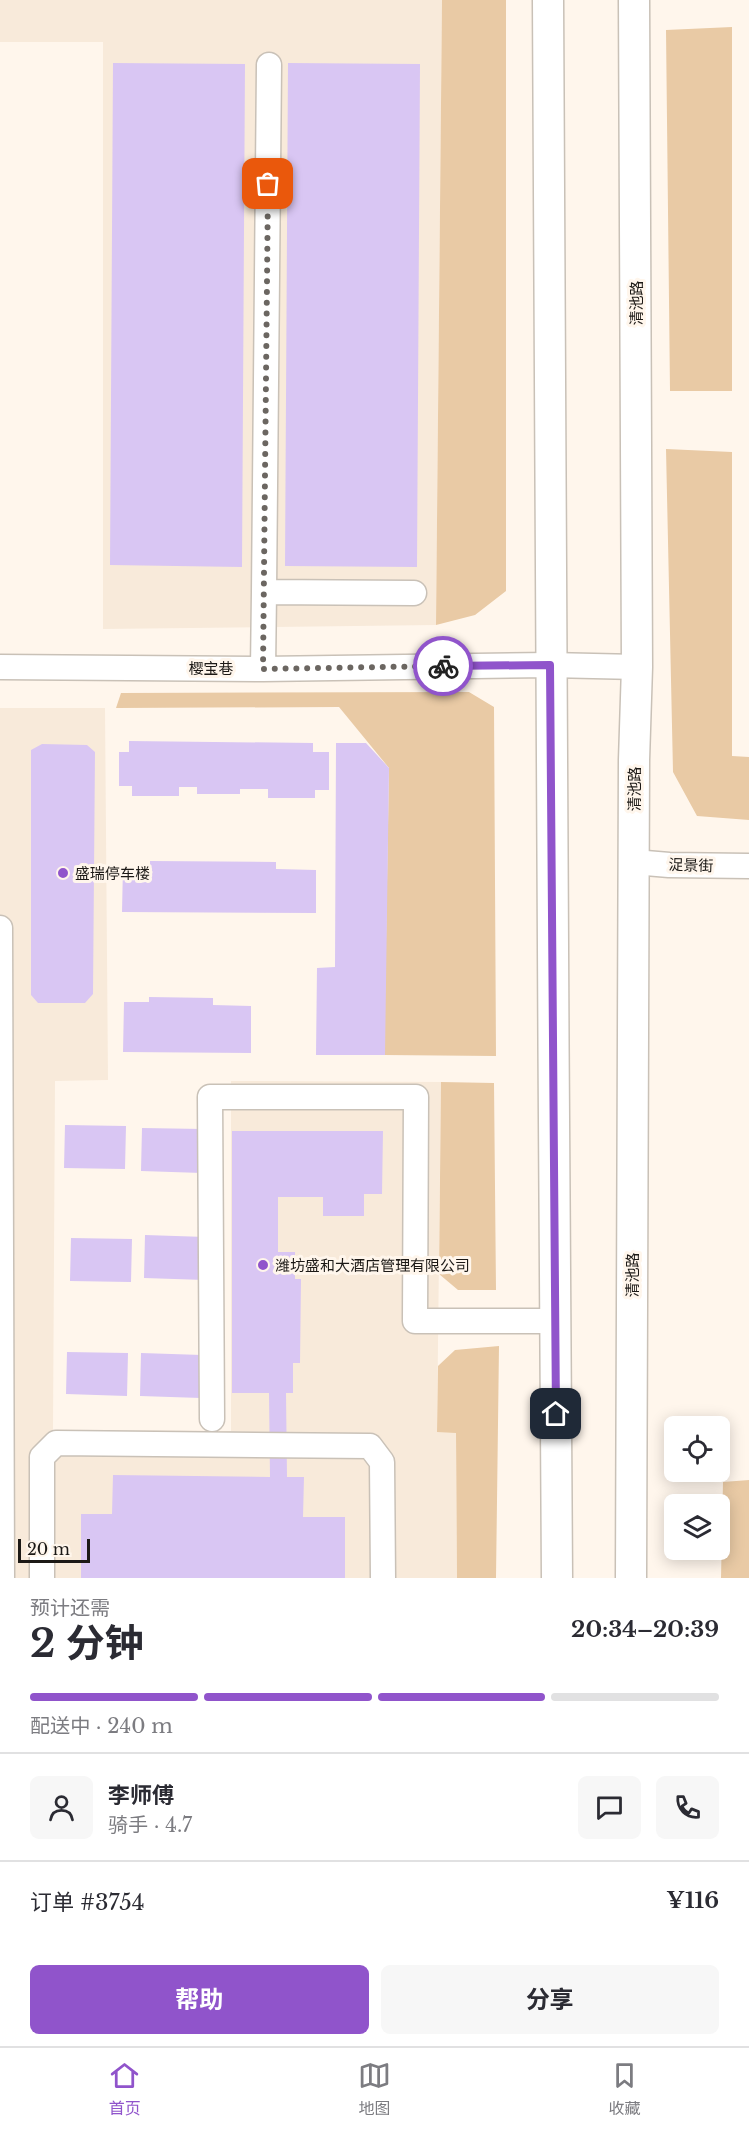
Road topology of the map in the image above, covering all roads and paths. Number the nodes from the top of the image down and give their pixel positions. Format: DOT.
graph roads {
  1 [pos="548,0"];
  2 [pos="634,0"];
  3 [pos="269,64"];
  4 [pos="264,592"];
  5 [pos="414,593"];
  6 [pos="550,665"];
  7 [pos="637,667"];
  8 [pos="0,668"];
  9 [pos="263,669"];
  10 [pos="634,862"];
  11 [pos="749,866"];
  12 [pos="0,928"];
  13 [pos="555,1320"];
  14 [pos="212,1419"];
  15 [pos="2,1578"];
  16 [pos="42,1578"];
  17 [pos="383,1578"];
  18 [pos="557,1578"];
  19 [pos="631,1578"];
  1 -- 6 [label="main road"];
  2 -- 7 [label="main road, 清池路"];
  3 -- 4 [label="street"];
  4 -- 5 [label="street"];
  4 -- 9 [label="street"];
  6 -- 7 [label="street, 樱宝巷"];
  6 -- 9 [label="street, 樱宝巷"];
  6 -- 13 [label="main road"];
  7 -- 10 [label="main road, 清池路"];
  8 -- 9 [label="street, 樱宝巷"];
  10 -- 11 [label="street, 浞景街"];
  10 -- 19 [label="main road, 清池路"];
  12 -- 15 [label="street"];
  13 -- 14 [label="street"];
  13 -- 18 [label="main road"];
  16 -- 17 [label="street"];
}
